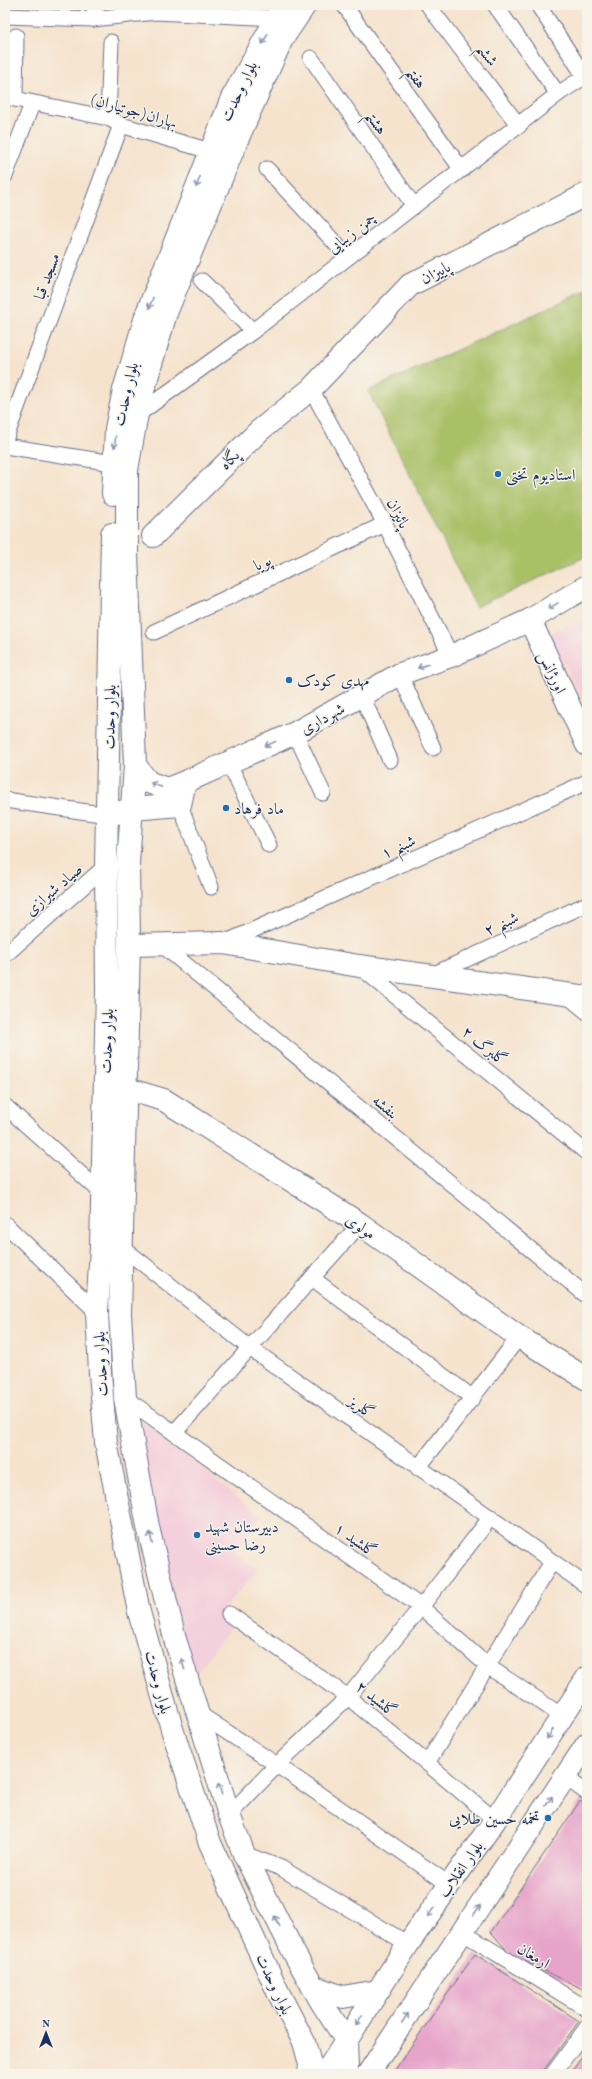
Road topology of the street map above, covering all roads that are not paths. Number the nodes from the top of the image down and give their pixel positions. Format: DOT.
graph roads {
  1 [pos="305,5"];
  2 [pos="344,5"];
  3 [pos="428,5"];
  4 [pos="495,5"];
  5 [pos="538,5"];
  6 [pos="157,9"];
  7 [pos="94,12"];
  8 [pos="280,12"];
  9 [pos="5,16"];
  10 [pos="16,36"];
  11 [pos="111,42"];
  12 [pos="311,58"];
  13 [pos="586,76"];
  14 [pos="558,94"];
  15 [pos="10,98"];
  16 [pos="32,104"];
  17 [pos="114,121"];
  18 [pos="519,126"];
  19 [pos="218,157"];
  20 [pos="267,169"];
  21 [pos="462,170"];
  22 [pos="5,176"];
  23 [pos="587,194"];
  24 [pos="414,206"];
  25 [pos="348,257"];
  26 [pos="202,281"];
  27 [pos="253,331"];
  28 [pos="311,389"];
  29 [pos="137,415"];
  30 [pos="5,440"];
  31 [pos="5,446"];
  32 [pos="113,463"];
  33 [pos="385,524"];
  34 [pos="153,536"];
  35 [pos="587,586"];
  36 [pos="530,620"];
  37 [pos="154,632"];
  38 [pos="451,656"];
  39 [pos="400,674"];
  40 [pos="362,696"];
  41 [pos="295,733"];
  42 [pos="587,745"];
  43 [pos="433,748"];
  44 [pos="390,760"];
  45 [pos="228,762"];
  46 [pos="135,765"];
  47 [pos="185,782"];
  48 [pos="587,782"];
  49 [pos="324,792"];
  50 [pos="5,800"];
  51 [pos="180,806"];
  52 [pos="133,809"];
  53 [pos="108,815"];
  54 [pos="269,844"];
  55 [pos="106,866"];
  56 [pos="211,887"];
  57 [pos="587,904"];
  58 [pos="223,943"];
  59 [pos="129,945"];
  60 [pos="162,945"];
  61 [pos="5,955"];
  62 [pos="359,966"];
  63 [pos="430,976"];
  64 [pos="564,994"];
  65 [pos="587,997"];
  66 [pos="587,1012"];
  67 [pos="127,1089"];
  68 [pos="5,1106"];
  69 [pos="587,1152"];
  70 [pos="102,1193"];
  71 [pos="5,1224"];
  72 [pos="360,1224"];
  73 [pos="123,1248"];
  74 [pos="312,1278"];
  75 [pos="587,1296"];
  76 [pos="97,1312"];
  77 [pos="519,1337"];
  78 [pos="250,1348"];
  79 [pos="587,1379"];
  80 [pos="125,1398"];
  81 [pos="473,1398"];
  82 [pos="174,1433"];
  83 [pos="418,1468"];
  84 [pos="491,1517"];
  85 [pos="552,1562"];
  86 [pos="587,1586"];
  87 [pos="421,1607"];
  88 [pos="229,1614"];
  89 [pos="489,1667"];
  90 [pos="587,1678"];
  91 [pos="348,1697"];
  92 [pos="196,1708"];
  93 [pos="562,1716"];
  94 [pos="587,1744"];
  95 [pos="427,1763"];
  96 [pos="277,1765"];
  97 [pos="565,1777"];
  98 [pos="587,1793"];
  99 [pos="228,1815"];
  100 [pos="495,1820"];
  101 [pos="244,1854"];
  102 [pos="450,1885"];
  103 [pos="462,1932"];
  104 [pos="408,1944"];
  105 [pos="378,1991"];
  106 [pos="317,1995"];
  107 [pos="587,2009"];
  108 [pos="294,2023"];
  109 [pos="587,2027"];
  110 [pos="346,2040"];
  111 [pos="309,2074"];
  112 [pos="325,2074"];
  113 [pos="345,2074"];
  114 [pos="368,2074"];
  115 [pos="553,2074"];
  1 -- 19 [label="main road, بلوار وحدت"];
  2 -- 21 [label="street, هفتم"];
  3 -- 18 [label="street, ششم"];
  4 -- 14 [label="street"];
  5 -- 13 [label="street"];
  6 -- 7 [label="street"];
  6 -- 8 [label="street"];
  7 -- 9 [label="street"];
  8 -- 19 [label="main road, بلوار وحدت, one-way"];
  10 -- 15 [label="street"];
  11 -- 17 [label="street, مسجد قبا"];
  12 -- 24 [label="street, هشتم"];
  13 -- 14 [label="street, چمن زیبایی"];
  14 -- 18 [label="street, چمن زیبایی"];
  15 -- 16 [label="street, بهاران(جوتیاران)"];
  16 -- 17 [label="street, بهاران(جوتیاران)"];
  16 -- 22 [label="street"];
  17 -- 19 [label="street, بهاران(جوتیاران)"];
  17 -- 30 [label="street, مسجد قبا"];
  18 -- 21 [label="street, چمن زیبایی"];
  19 -- 29 [label="main road, بلوار وحدت"];
  19 -- 32 [label="main road, بلوار وحدت, one-way"];
  20 -- 25 [label="street"];
  21 -- 24 [label="street, چمن زیبایی"];
  23 -- 28 [label="main road, پاییزان"];
  24 -- 25 [label="street, چمن زیبایی"];
  25 -- 27 [label="street, چمن زیبایی"];
  26 -- 27 [label="street"];
  27 -- 29 [label="street, چمن زیبایی"];
  28 -- 33 [label="street, پائیزان"];
  28 -- 34 [label="main road, پگاه"];
  29 -- 46 [label="main road, بلوار وحدت"];
  31 -- 32 [label="street"];
  32 -- 53 [label="main road, بلوار وحدت"];
  33 -- 37 [label="street, پویا"];
  33 -- 38 [label="street, پائیزان"];
  35 -- 36 [label="main road, شهرداری, one-way"];
  36 -- 38 [label="main road, شهرداری"];
  36 -- 42 [label="main road, اورژانس"];
  38 -- 39 [label="main road, شهرداری, one-way"];
  39 -- 40 [label="main road, شهرداری"];
  39 -- 43 [label="street"];
  40 -- 41 [label="main road, شهرداری"];
  40 -- 44 [label="street"];
  41 -- 45 [label="main road, شهرداری, one-way"];
  41 -- 49 [label="street"];
  45 -- 47 [label="main road, شهرداری"];
  45 -- 54 [label="street"];
  47 -- 46 [label="main road, شهرداری, one-way"];
  46 -- 52 [label="main road, بلوار وحدت"];
  47 -- 51 [label="main road"];
  48 -- 58 [label="street, شبنم ۱"];
  50 -- 53 [label="street"];
  51 -- 52 [label="main road"];
  51 -- 56 [label="street"];
  52 -- 53 [label="main road"];
  52 -- 59 [label="main road, بلوار وحدت"];
  53 -- 55 [label="main road, بلوار وحدت"];
  55 -- 61 [label="street, صیاد شیرازی"];
  55 -- 70 [label="main road, بلوار وحدت"];
  57 -- 63 [label="street, شبنم ۲"];
  58 -- 60 [label="main road"];
  58 -- 62 [label="main road"];
  59 -- 60 [label="main road"];
  59 -- 67 [label="main road, بلوار وحدت"];
  60 -- 75 [label="street, بنفشه"];
  62 -- 63 [label="main road"];
  62 -- 69 [label="street, گلبرگ ۲"];
  63 -- 64 [label="main road"];
  64 -- 65 [label="main road"];
  64 -- 66 [label="street"];
  67 -- 72 [label="main road, مولوی"];
  67 -- 73 [label="main road, بلوار وحدت"];
  68 -- 70 [label="street"];
  70 -- 76 [label="main road, بلوار وحدت"];
  71 -- 76 [label="street"];
  72 -- 74 [label="street"];
  72 -- 77 [label="main road, مولوی"];
  73 -- 78 [label="street, گلریز"];
  73 -- 80 [label="main road, بلوار وحدت"];
  74 -- 78 [label="street"];
  74 -- 81 [label="street"];
  76 -- 108 [label="main road, بلوار وحدت"];
  77 -- 79 [label="main road, مولوی"];
  77 -- 81 [label="street"];
  78 -- 82 [label="street"];
  78 -- 83 [label="street, گلریز"];
  80 -- 82 [label="street, گلشید ۱"];
  92 -- 80 [label="main road, بلوار وحدت, one-way"];
  81 -- 83 [label="street"];
  82 -- 87 [label="street, گلشید ۱"];
  83 -- 84 [label="street, گلریز"];
  84 -- 85 [label="street, گلریز"];
  84 -- 87 [label="street"];
  85 -- 86 [label="street, گلریز"];
  85 -- 89 [label="street"];
  87 -- 89 [label="street, گلشید ۱"];
  87 -- 91 [label="street"];
  88 -- 91 [label="street, گلشید ۲"];
  89 -- 93 [label="street, گلشید ۱"];
  89 -- 95 [label="street"];
  90 -- 93 [label="main road, بلوار انقلاب"];
  91 -- 95 [label="street, گلشید ۲"];
  91 -- 96 [label="street"];
  92 -- 96 [label="street"];
  99 -- 92 [label="main road, بلوار وحدت, one-way"];
  93 -- 100 [label="main road, بلوار انقلاب, one-way"];
  94 -- 97 [label="main road"];
  95 -- 100 [label="street, گلشید ۲"];
  96 -- 99 [label="street"];
  96 -- 102 [label="street"];
  97 -- 98 [label="street"];
  103 -- 97 [label="main road, one-way"];
  99 -- 101 [label="main road, بلوار وحدت"];
  100 -- 102 [label="main road, بلوار انقلاب"];
  101 -- 104 [label="street"];
  106 -- 101 [label="main road, بلوار وحدت, one-way"];
  102 -- 104 [label="main road, بلوار انقلاب, one-way"];
  103 -- 107 [label="street, ارمغان"];
  114 -- 103 [label="main road, one-way"];
  104 -- 105 [label="main road, بلوار انقلاب"];
  105 -- 106 [label="main road"];
  105 -- 110 [label="main road, بلوار انقلاب, one-way"];
  106 -- 108 [label="main road"];
  106 -- 110 [label="main road"];
  108 -- 111 [label="main road, بلوار وحدت"];
  109 -- 115 [label="street"];
  110 -- 112 [label="main road, بلوار انقلاب"];
  110 -- 113 [label="main road"];
}
